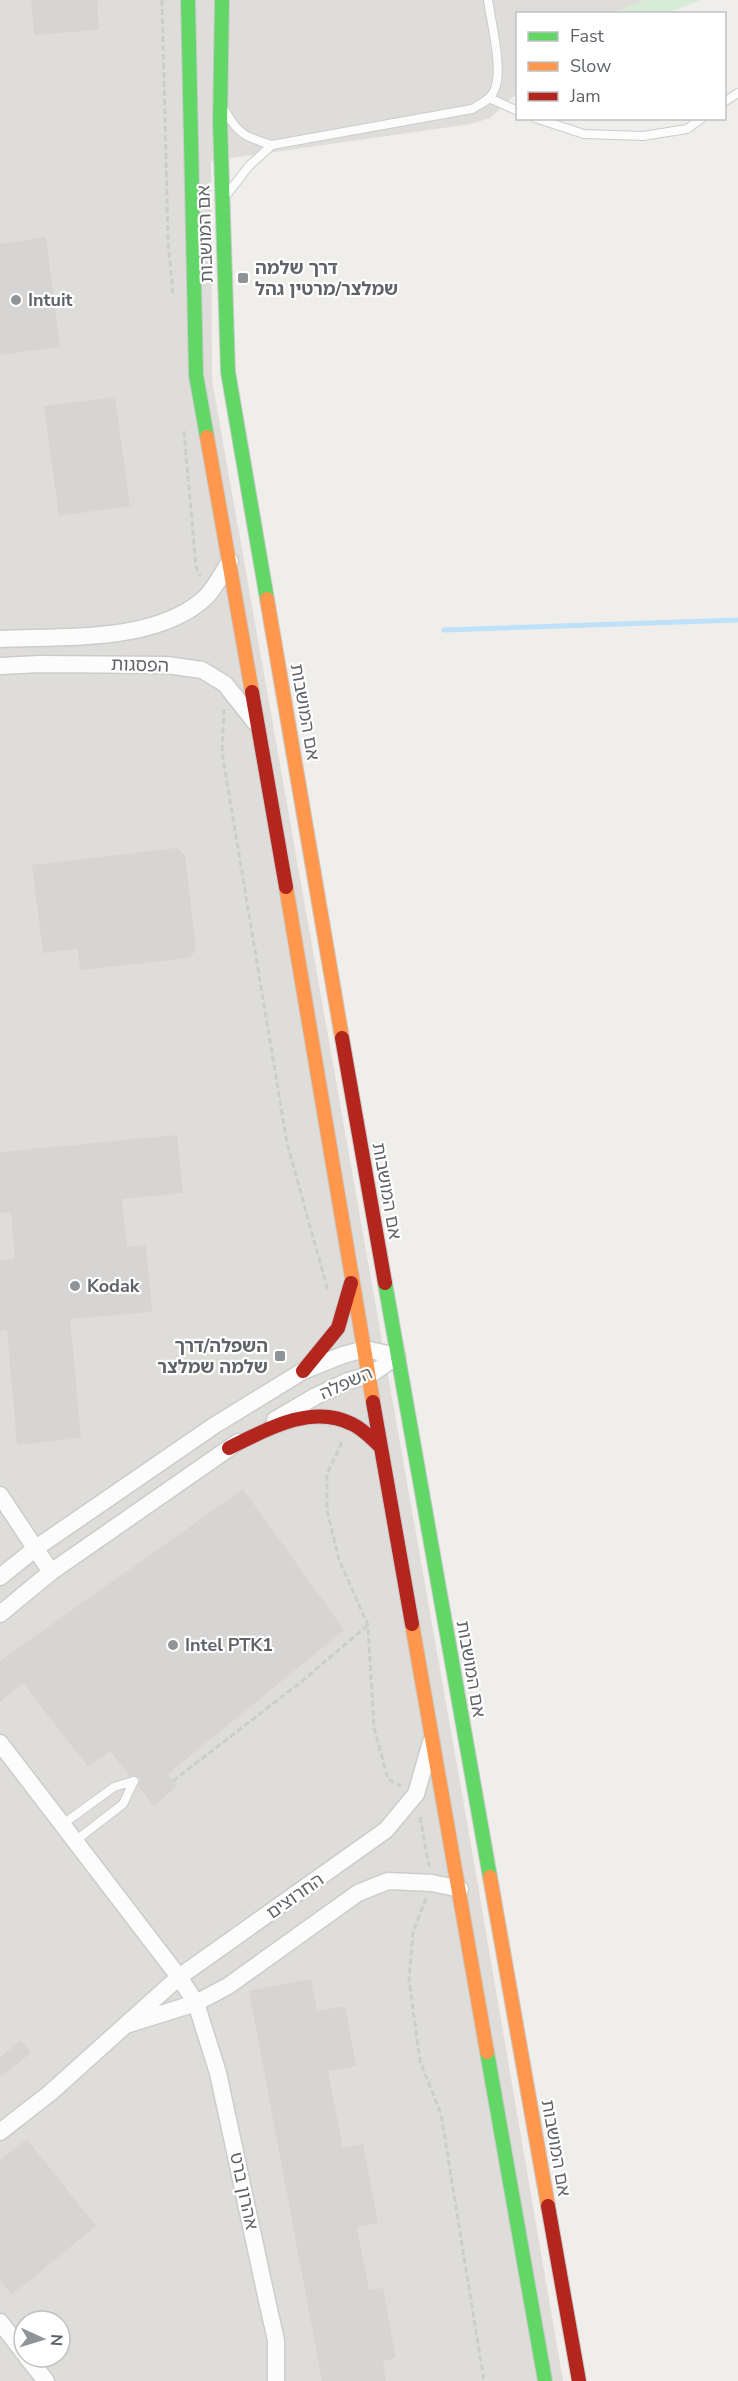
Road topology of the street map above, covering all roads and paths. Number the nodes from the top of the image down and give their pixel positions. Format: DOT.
graph roads {
  1 [pos="162,0"];
  2 [pos="188,0"];
  3 [pos="222,0"];
  4 [pos="488,0"];
  5 [pos="489,98"];
  6 [pos="221,100"];
  7 [pos="516,110"];
  8 [pos="541,120"];
  9 [pos="699,120"];
  10 [pos="272,145"];
  11 [pos="222,200"];
  12 [pos="173,299"];
  13 [pos="184,427"];
  14 [pos="230,561"];
  15 [pos="208,595"];
  16 [pos="0,639"];
  17 [pos="0,666"];
  18 [pos="225,684"];
  19 [pos="256,724"];
  20 [pos="353,1275"];
  21 [pos="328,1293"];
  22 [pos="365,1349"];
  23 [pos="397,1356"];
  24 [pos="303,1371"];
  25 [pos="370,1375"];
  26 [pos="349,1422"];
  27 [pos="381,1447"];
  28 [pos="229,1448"];
  29 [pos="0,1495"];
  30 [pos="36,1548"];
  31 [pos="51,1572"];
  32 [pos="0,1577"];
  33 [pos="0,1614"];
  34 [pos="368,1625"];
  35 [pos="432,1738"];
  36 [pos="0,1743"];
  37 [pos="173,1781"];
  38 [pos="416,1794"];
  39 [pos="63,1824"];
  40 [pos="75,1840"];
  41 [pos="432,1883"];
  42 [pos="460,1889"];
  43 [pos="179,1977"];
  44 [pos="196,2003"];
  45 [pos="123,2026"];
  46 [pos="0,2132"];
  47 [pos="0,2322"];
  48 [pos="12,2338"];
  49 [pos="36,2369"];
  50 [pos="46,2381"];
  51 [pos="276,2381"];
  52 [pos="484,2381"];
  53 [pos="544,2381"];
  54 [pos="579,2381"];
  1 -- 12 [label="path"];
  2 -- 14 [label="main road, אם המושבות"];
  3 -- 6 [label="main road, אם המושבות"];
  4 -- 5 [label="lane"];
  5 -- 7 [label="lane"];
  5 -- 10 [label="lane"];
  6 -- 10 [label="lane"];
  6 -- 11 [label="main road, אם המושבות"];
  8 -- 9 [label="lane"];
  10 -- 11 [label="lane"];
  11 -- 23 [label="main road, אם המושבות"];
  13 -- 15 [label="path"];
  14 -- 15 [label="street, הפסגות"];
  14 -- 19 [label="main road, אם המושבות"];
  15 -- 16 [label="street, הפסגות"];
  17 -- 18 [label="street, הפסגות"];
  18 -- 19 [label="street, הפסגות"];
  18 -- 21 [label="path"];
  19 -- 20 [label="main road, אם המושבות"];
  20 -- 22 [label="main road, אם המושבות"];
  20 -- 24 [label="main road"];
  22 -- 23 [label="street, השפלה"];
  22 -- 24 [label="street, השפלה"];
  22 -- 25 [label="main road, אם המושבות"];
  23 -- 25 [label="street, השפלה"];
  23 -- 54 [label="main road, אם המושבות"];
  24 -- 30 [label="street, השפלה"];
  25 -- 27 [label="main road, אם המושבות"];
  25 -- 28 [label="street, השפלה"];
  26 -- 27 [label="main road"];
  26 -- 28 [label="main road"];
  26 -- 34 [label="path"];
  27 -- 35 [label="main road, אם המושבות"];
  28 -- 31 [label="street, השפלה"];
  29 -- 30 [label="street"];
  30 -- 31 [label="street"];
  30 -- 32 [label="street, השפלה"];
  31 -- 33 [label="street, השפלה"];
  34 -- 37 [label="path"];
  34 -- 38 [label="path"];
  35 -- 38 [label="street, החרוצים"];
  35 -- 42 [label="main road, אם המושבות"];
  36 -- 39 [label="street, אהרון ברט"];
  38 -- 41 [label="path"];
  38 -- 43 [label="street, החרוצים"];
  39 -- 40 [label="street, אהרון ברט"];
  39 -- 40 [label="lane"];
  40 -- 43 [label="street, אהרון ברט"];
  41 -- 42 [label="street, החרוצים"];
  41 -- 44 [label="street, החרוצים"];
  41 -- 52 [label="path"];
  42 -- 53 [label="main road, אם המושבות"];
  43 -- 44 [label="street, אהרון ברט"];
  43 -- 45 [label="street, החרוצים"];
  44 -- 45 [label="street, החרוצים"];
  44 -- 51 [label="street, אהרון ברט"];
  45 -- 46 [label="street, החרוצים"];
  47 -- 48 [label="street"];
  49 -- 50 [label="street"];
}
